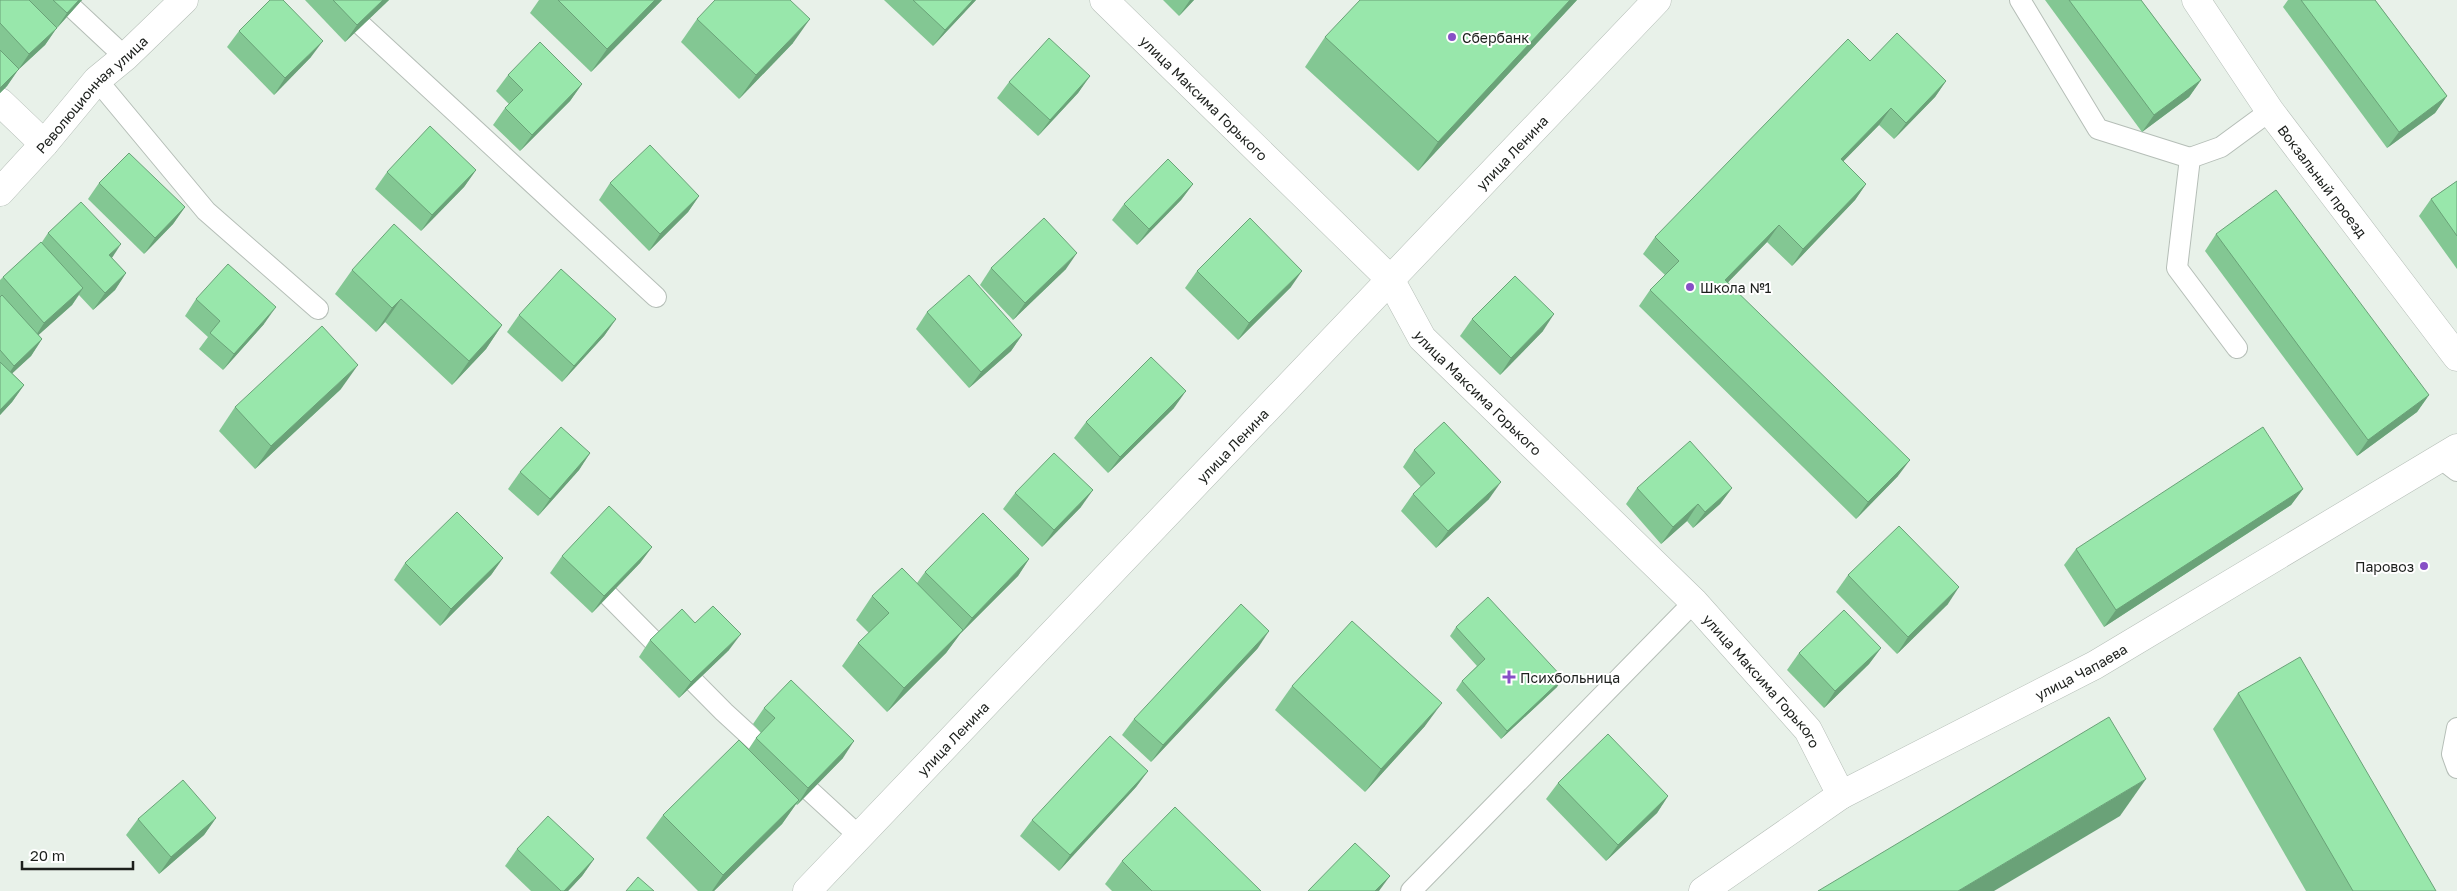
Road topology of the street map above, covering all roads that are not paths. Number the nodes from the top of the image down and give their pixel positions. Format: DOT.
graph roads {
  1 [pos="64,0"];
  2 [pos="184,0"];
  3 [pos="334,0"];
  4 [pos="1104,0"];
  5 [pos="1657,0"];
  6 [pos="2020,0"];
  7 [pos="2196,0"];
  8 [pos="125,57"];
  9 [pos="97,80"];
  10 [pos="0,102"];
  11 [pos="2270,111"];
  12 [pos="44,144"];
  13 [pos="2190,158"];
  14 [pos="0,192"];
  15 [pos="1390,279"];
  16 [pos="656,297"];
  17 [pos="318,309"];
  18 [pos="2237,348"];
  19 [pos="2457,357"];
  20 [pos="2451,459"];
  21 [pos="602,589"];
  22 [pos="1694,602"];
  23 [pos="2457,728"];
  24 [pos="2457,768"];
  25 [pos="1841,795"];
  26 [pos="859,836"];
  27 [pos="808,891"];
  28 [pos="1411,891"];
  29 [pos="1703,891"];
  1 -- 8 [label="lane"];
  2 -- 8 [label="street, Революционная улица"];
  3 -- 16 [label="lane"];
  4 -- 15 [label="street, улица Максима Горького"];
  5 -- 15 [label="street, улица Ленина"];
  6 -- 13 [label="lane"];
  7 -- 11 [label="street, Вокзальный проезд"];
  8 -- 9 [label="street, Революционная улица"];
  9 -- 12 [label="street, Революционная улица"];
  9 -- 17 [label="lane"];
  10 -- 12 [label="street"];
  11 -- 13 [label="lane"];
  11 -- 19 [label="street, Вокзальный проезд"];
  12 -- 14 [label="street, Революционная улица"];
  13 -- 18 [label="lane"];
  15 -- 22 [label="street, улица Максима Горького"];
  15 -- 26 [label="street, улица Ленина"];
  20 -- 25 [label="street, улица Чапаева"];
  21 -- 26 [label="lane"];
  22 -- 25 [label="street, улица Максима Горького"];
  22 -- 28 [label="lane"];
  23 -- 24 [label="lane"];
  25 -- 29 [label="street, улица Чапаева"];
  26 -- 27 [label="street, улица Ленина"];
}
